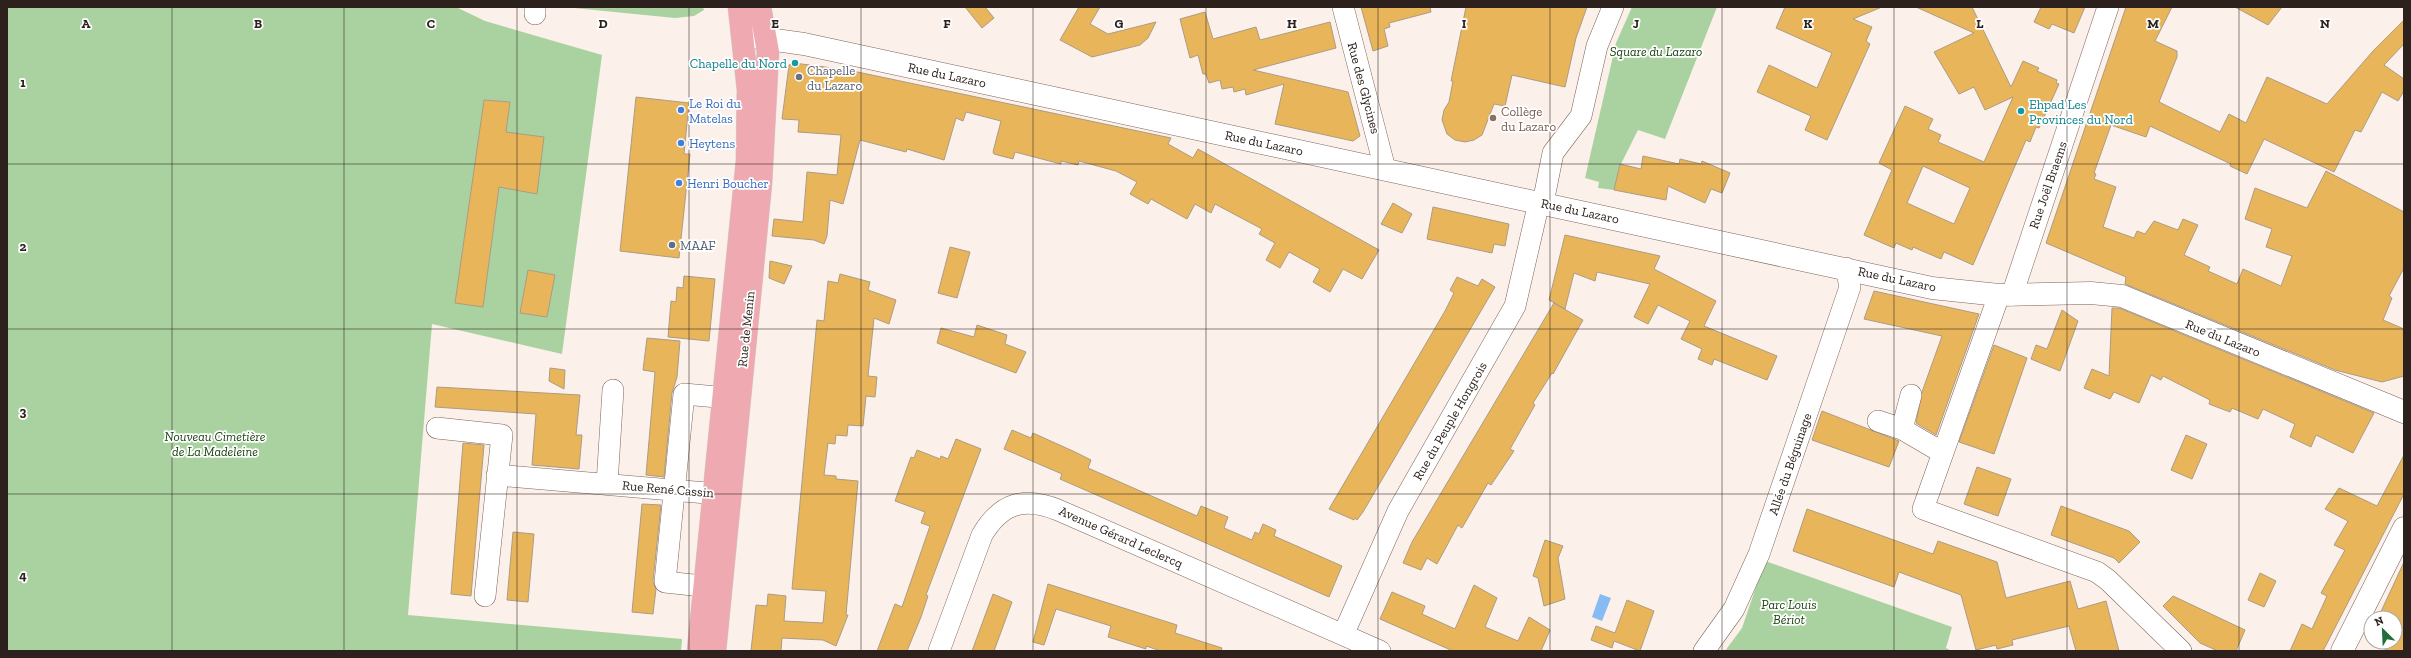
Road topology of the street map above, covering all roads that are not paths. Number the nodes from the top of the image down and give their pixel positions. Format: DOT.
graph roads {
  1 [pos="739,7"];
  2 [pos="760,7"];
  3 [pos="1343,7"];
  4 [pos="1612,7"];
  5 [pos="2108,7"];
  6 [pos="744,36"];
  7 [pos="767,37"];
  8 [pos="1385,169"];
  9 [pos="1541,203"];
  10 [pos="1846,268"];
  11 [pos="2005,295"];
  12 [pos="613,390"];
  13 [pos="1911,395"];
  14 [pos="731,399"];
  15 [pos="2404,412"];
  16 [pos="1878,421"];
  17 [pos="437,428"];
  18 [pos="1902,429"];
  19 [pos="1943,453"];
  20 [pos="497,475"];
  21 [pos="607,484"];
  22 [pos="674,489"];
  23 [pos="722,494"];
  24 [pos="2404,528"];
  25 [pos="713,587"];
  26 [pos="485,596"];
  27 [pos="1343,635"];
  28 [pos="698,651"];
  29 [pos="714,651"];
  30 [pos="939,651"];
  31 [pos="1380,651"];
  32 [pos="1704,651"];
  33 [pos="2181,651"];
  34 [pos="2342,651"];
  1 -- 6 [label="main road, Rue de Menin"];
  2 -- 7 [label="main road, Rue de Menin"];
  3 -- 8 [label="street, Rue des Glycines"];
  4 -- 9 [label="street, Rue du Peuple Hongrois"];
  5 -- 11 [label="street, Rue Joël Braems"];
  6 -- 7 [label="street, Rue du Lazaro"];
  6 -- 14 [label="main road, Rue de Menin"];
  7 -- 8 [label="street, Rue du Lazaro"];
  7 -- 14 [label="main road, Rue de Menin"];
  8 -- 9 [label="street, Rue du Lazaro"];
  9 -- 10 [label="street, Rue du Lazaro"];
  9 -- 27 [label="street, Rue du Peuple Hongrois"];
  10 -- 11 [label="street, Rue du Lazaro"];
  10 -- 32 [label="street, Allée du Béguinage"];
  11 -- 15 [label="street, Rue du Lazaro"];
  11 -- 19 [label="street, Rue Joël Braems"];
  12 -- 21 [label="street, Rue René Cassin"];
  13 -- 18 [label="street"];
  14 -- 22 [label="street"];
  14 -- 23 [label="main road, Rue de Menin"];
  16 -- 18 [label="street"];
  17 -- 20 [label="street"];
  18 -- 19 [label="street"];
  19 -- 33 [label="street, Rue Joël Braems"];
  20 -- 21 [label="street, Rue René Cassin"];
  20 -- 26 [label="street"];
  21 -- 22 [label="street, Rue René Cassin"];
  22 -- 23 [label="street, Rue René Cassin"];
  22 -- 25 [label="street"];
  23 -- 25 [label="main road, Rue de Menin"];
  24 -- 34 [label="street"];
  25 -- 28 [label="main road, Rue de Menin"];
  25 -- 29 [label="main road, Rue de Menin"];
  27 -- 30 [label="street, Avenue Gérard Leclercq"];
  27 -- 31 [label="street, Avenue Gérard Leclercq"];
}
